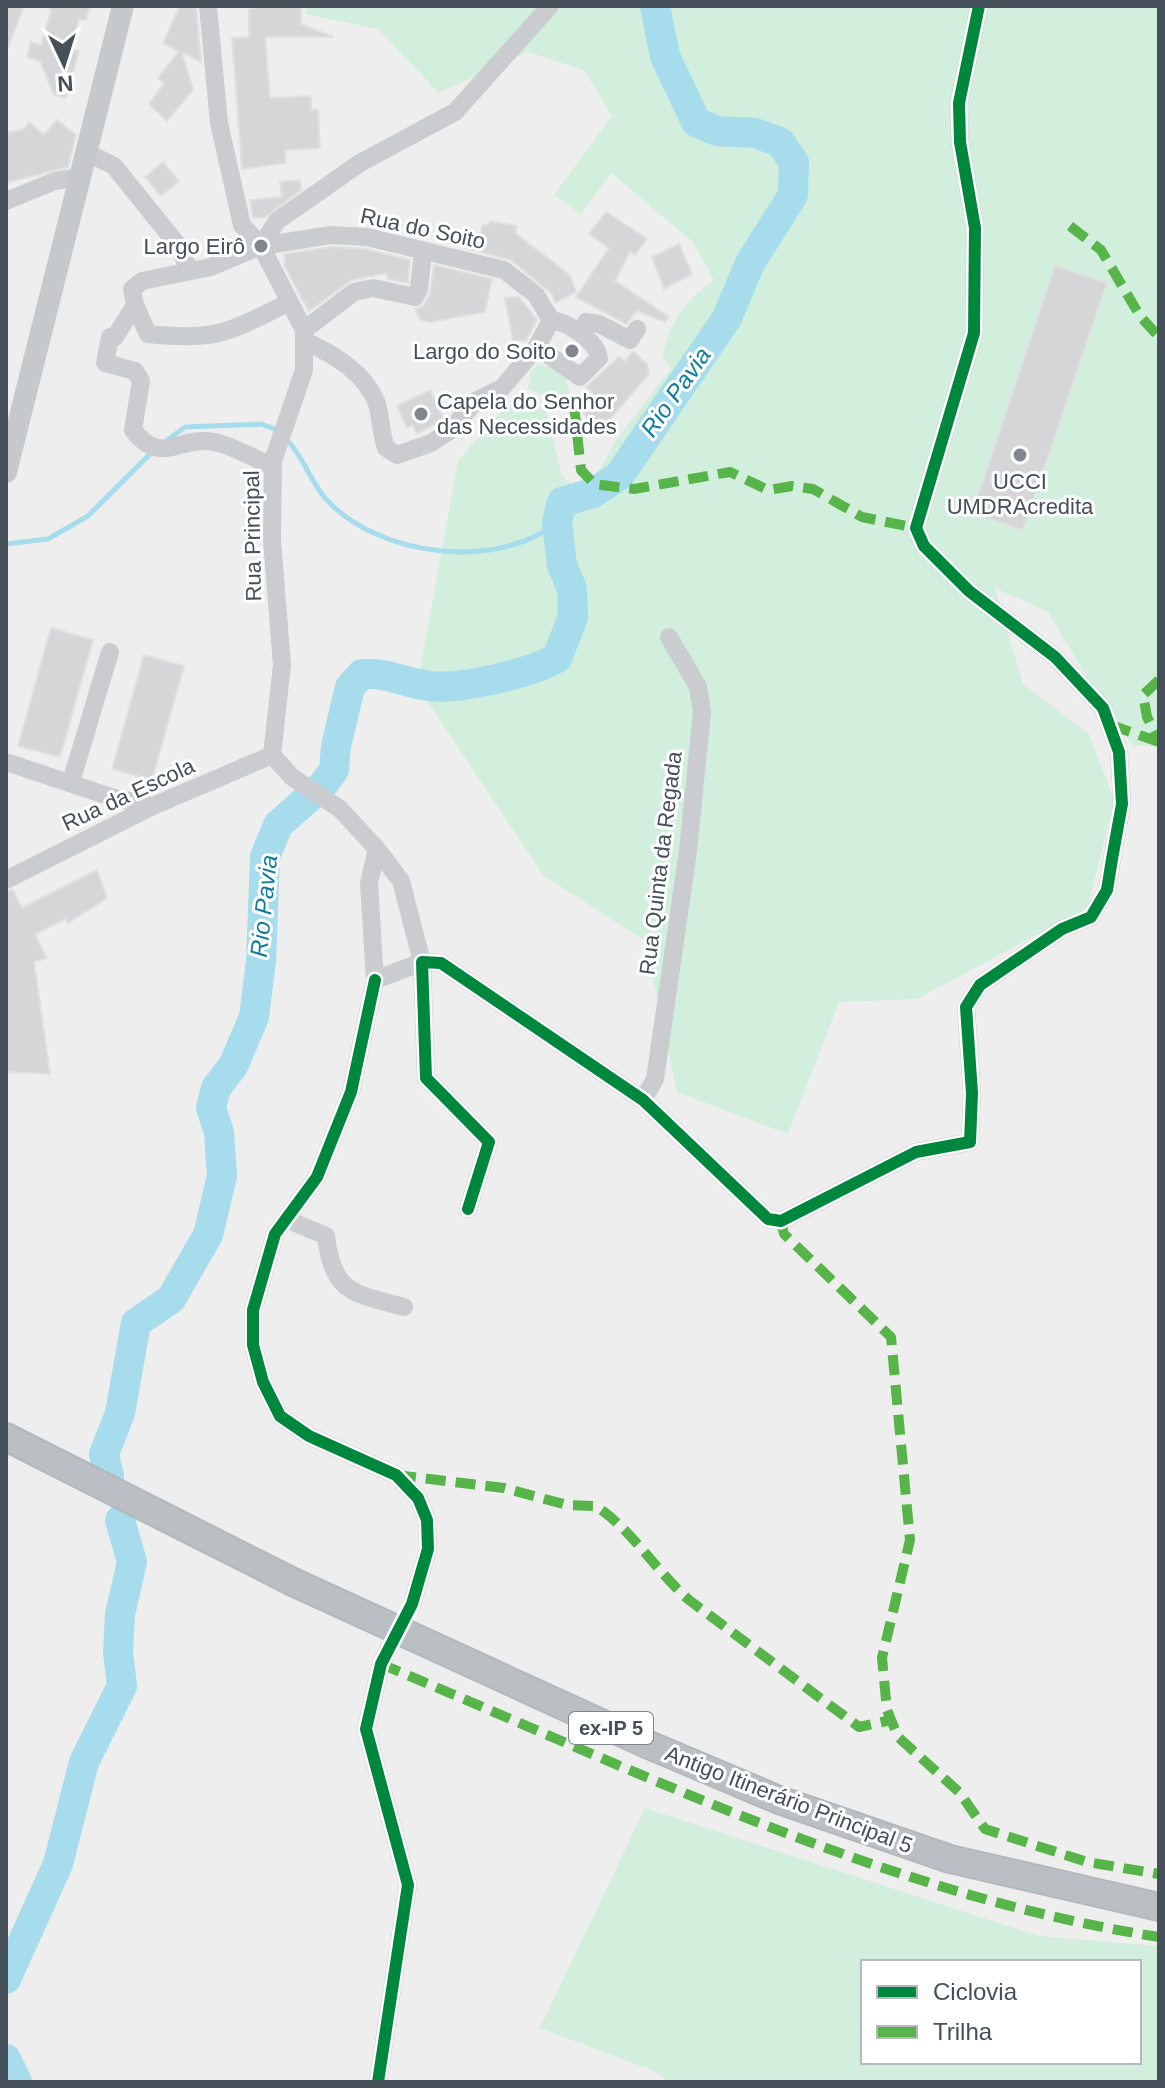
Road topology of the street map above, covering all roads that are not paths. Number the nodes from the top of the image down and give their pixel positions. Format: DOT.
graph roads {
  1 [pos="123,6"];
  2 [pos="208,6"];
  3 [pos="550,6"];
  4 [pos="979,6"];
  5 [pos="88,153"];
  6 [pos="81,177"];
  7 [pos="6,201"];
  8 [pos="261,246"];
  9 [pos="423,252"];
  10 [pos="190,270"];
  11 [pos="288,303"];
  12 [pos="135,305"];
  13 [pos="551,320"];
  14 [pos="637,329"];
  15 [pos="580,333"];
  16 [pos="305,335"];
  17 [pos="537,347"];
  18 [pos="273,467"];
  19 [pos="6,472"];
  20 [pos="669,637"];
  21 [pos="110,652"];
  22 [pos="272,755"];
  23 [pos="6,762"];
  24 [pos="71,782"];
  25 [pos="153,806"];
  26 [pos="377,849"];
  27 [pos="6,880"];
  28 [pos="422,962"];
  29 [pos="375,980"];
  30 [pos="643,1100"];
  31 [pos="468,1209"];
  32 [pos="286,1219"];
  33 [pos="404,1307"];
  34 [pos="6,1437"];
  35 [pos="6,1446"];
  36 [pos="88,1480"];
  37 [pos="412,1604"];
  38 [pos="390,1646"];
  39 [pos="1159,1907"];
  40 [pos="378,2082"];
  1 -- 5 [label="main road"];
  2 -- 8 [label="street"];
  3 -- 8 [label="street"];
  4 -- 30 [label="street"];
  5 -- 6 [label="main road"];
  5 -- 10 [label="street"];
  6 -- 7 [label="street"];
  6 -- 19 [label="main road"];
  8 -- 9 [label="street, Rua do Soito"];
  8 -- 10 [label="street, Rua do Soito"];
  8 -- 11 [label="street"];
  9 -- 13 [label="street, Rua do Soito"];
  9 -- 16 [label="street"];
  10 -- 12 [label="street, Rua do Soito"];
  11 -- 12 [label="street"];
  11 -- 16 [label="street"];
  12 -- 18 [label="street"];
  13 -- 15 [label="street"];
  13 -- 17 [label="street"];
  14 -- 15 [label="street"];
  15 -- 17 [label="street"];
  16 -- 17 [label="street"];
  16 -- 18 [label="street, Rua Principal"];
  18 -- 22 [label="street, Rua Principal"];
  20 -- 30 [label="street, Rua Quinta da Regada"];
  21 -- 24 [label="street"];
  22 -- 25 [label="street, Rua da Escola"];
  22 -- 26 [label="street"];
  23 -- 24 [label="street"];
  24 -- 25 [label="street"];
  25 -- 27 [label="street, Rua da Escola"];
  26 -- 28 [label="street"];
  26 -- 29 [label="street"];
  28 -- 29 [label="street"];
  28 -- 30 [label="street"];
  28 -- 31 [label="street"];
  29 -- 32 [label="street"];
  32 -- 33 [label="street"];
  32 -- 37 [label="street"];
  34 -- 36 [label="highway, Antigo Itinerário Principal 5 / ex-IP 5"];
  35 -- 36 [label="highway, Antigo Itinerário Principal 5 / ex-IP 5"];
  36 -- 39 [label="highway, Antigo Itinerário Principal 5 / ex-IP 5"];
  38 -- 40 [label="street"];
}
